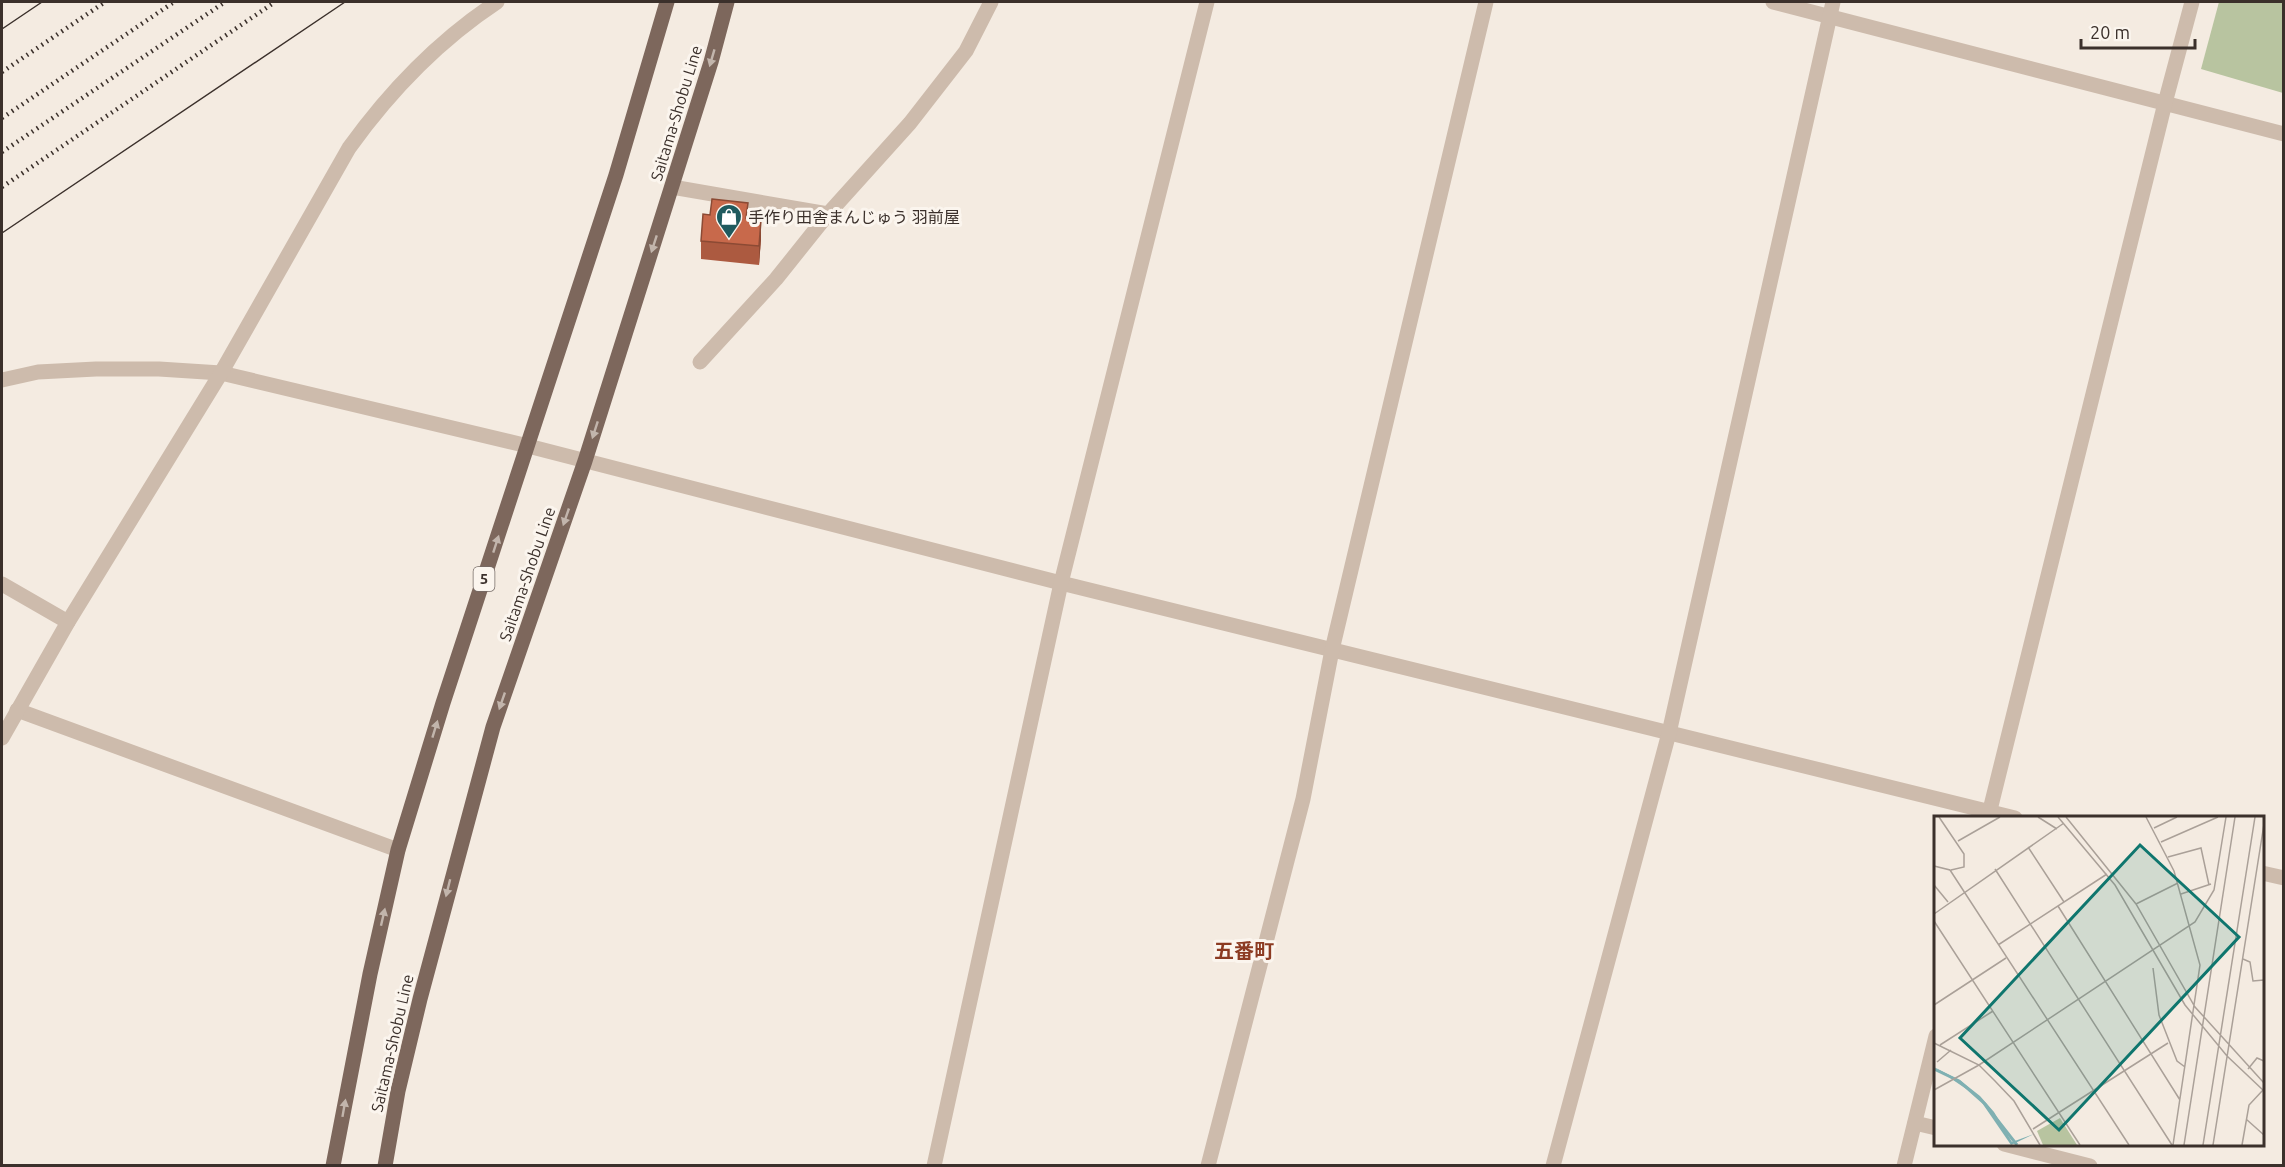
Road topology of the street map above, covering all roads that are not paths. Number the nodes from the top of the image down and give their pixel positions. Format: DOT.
graph roads {
  1 [pos="497,2"];
  2 [pos="667,2"];
  3 [pos="727,2"];
  4 [pos="991,2"];
  5 [pos="1207,2"];
  6 [pos="1486,2"];
  7 [pos="1773,2"];
  8 [pos="2192,2"];
  9 [pos="1831,9"];
  10 [pos="2165,103"];
  11 [pos="2283,134"];
  12 [pos="672,187"];
  13 [pos="828,214"];
  14 [pos="700,362"];
  15 [pos="220,373"];
  16 [pos="2,380"];
  17 [pos="528,446"];
  18 [pos="585,461"];
  19 [pos="1061,583"];
  20 [pos="2,584"];
  21 [pos="68,622"];
  22 [pos="1332,650"];
  23 [pos="16,710"];
  24 [pos="1669,733"];
  25 [pos="2,738"];
  26 [pos="1989,815"];
  27 [pos="398,850"];
  28 [pos="2264,873"];
  29 [pos="2283,878"];
  30 [pos="1934,1040"];
  31 [pos="1915,1122"];
  32 [pos="1934,1128"];
  33 [pos="2012,1146"];
  34 [pos="333,1166"];
  35 [pos="385,1166"];
  36 [pos="934,1166"];
  37 [pos="1208,1166"];
  38 [pos="1553,1166"];
  39 [pos="1904,1166"];
  40 [pos="2090,1166"];
  1 -- 15 [label="street"];
  2 -- 17 [label="main road, Saitama-Shobu Line / 5"];
  3 -- 12 [label="main road, Saitama-Shobu Line, one-way"];
  4 -- 13 [label="street"];
  5 -- 19 [label="street"];
  6 -- 22 [label="street"];
  7 -- 9 [label="street"];
  8 -- 10 [label="street"];
  9 -- 10 [label="street"];
  9 -- 24 [label="street"];
  10 -- 11 [label="street"];
  10 -- 26 [label="street"];
  12 -- 13 [label="street"];
  12 -- 18 [label="main road, Saitama-Shobu Line, one-way"];
  13 -- 14 [label="street"];
  15 -- 16 [label="street"];
  15 -- 17 [label="street"];
  15 -- 21 [label="street"];
  17 -- 18 [label="street"];
  27 -- 17 [label="main road, Saitama-Shobu Line / 5, one-way"];
  18 -- 19 [label="street"];
  18 -- 35 [label="main road, Saitama-Shobu Line, one-way"];
  19 -- 22 [label="street"];
  19 -- 36 [label="street"];
  20 -- 21 [label="street"];
  21 -- 23 [label="street"];
  22 -- 24 [label="street"];
  22 -- 37 [label="street"];
  23 -- 25 [label="street"];
  23 -- 27 [label="street"];
  24 -- 26 [label="street"];
  24 -- 38 [label="street"];
  34 -- 27 [label="main road, Saitama-Shobu Line / 5, one-way"];
  28 -- 29 [label="street"];
  30 -- 31 [label="street"];
  31 -- 32 [label="street"];
  31 -- 39 [label="street"];
  33 -- 40 [label="street"];
}
